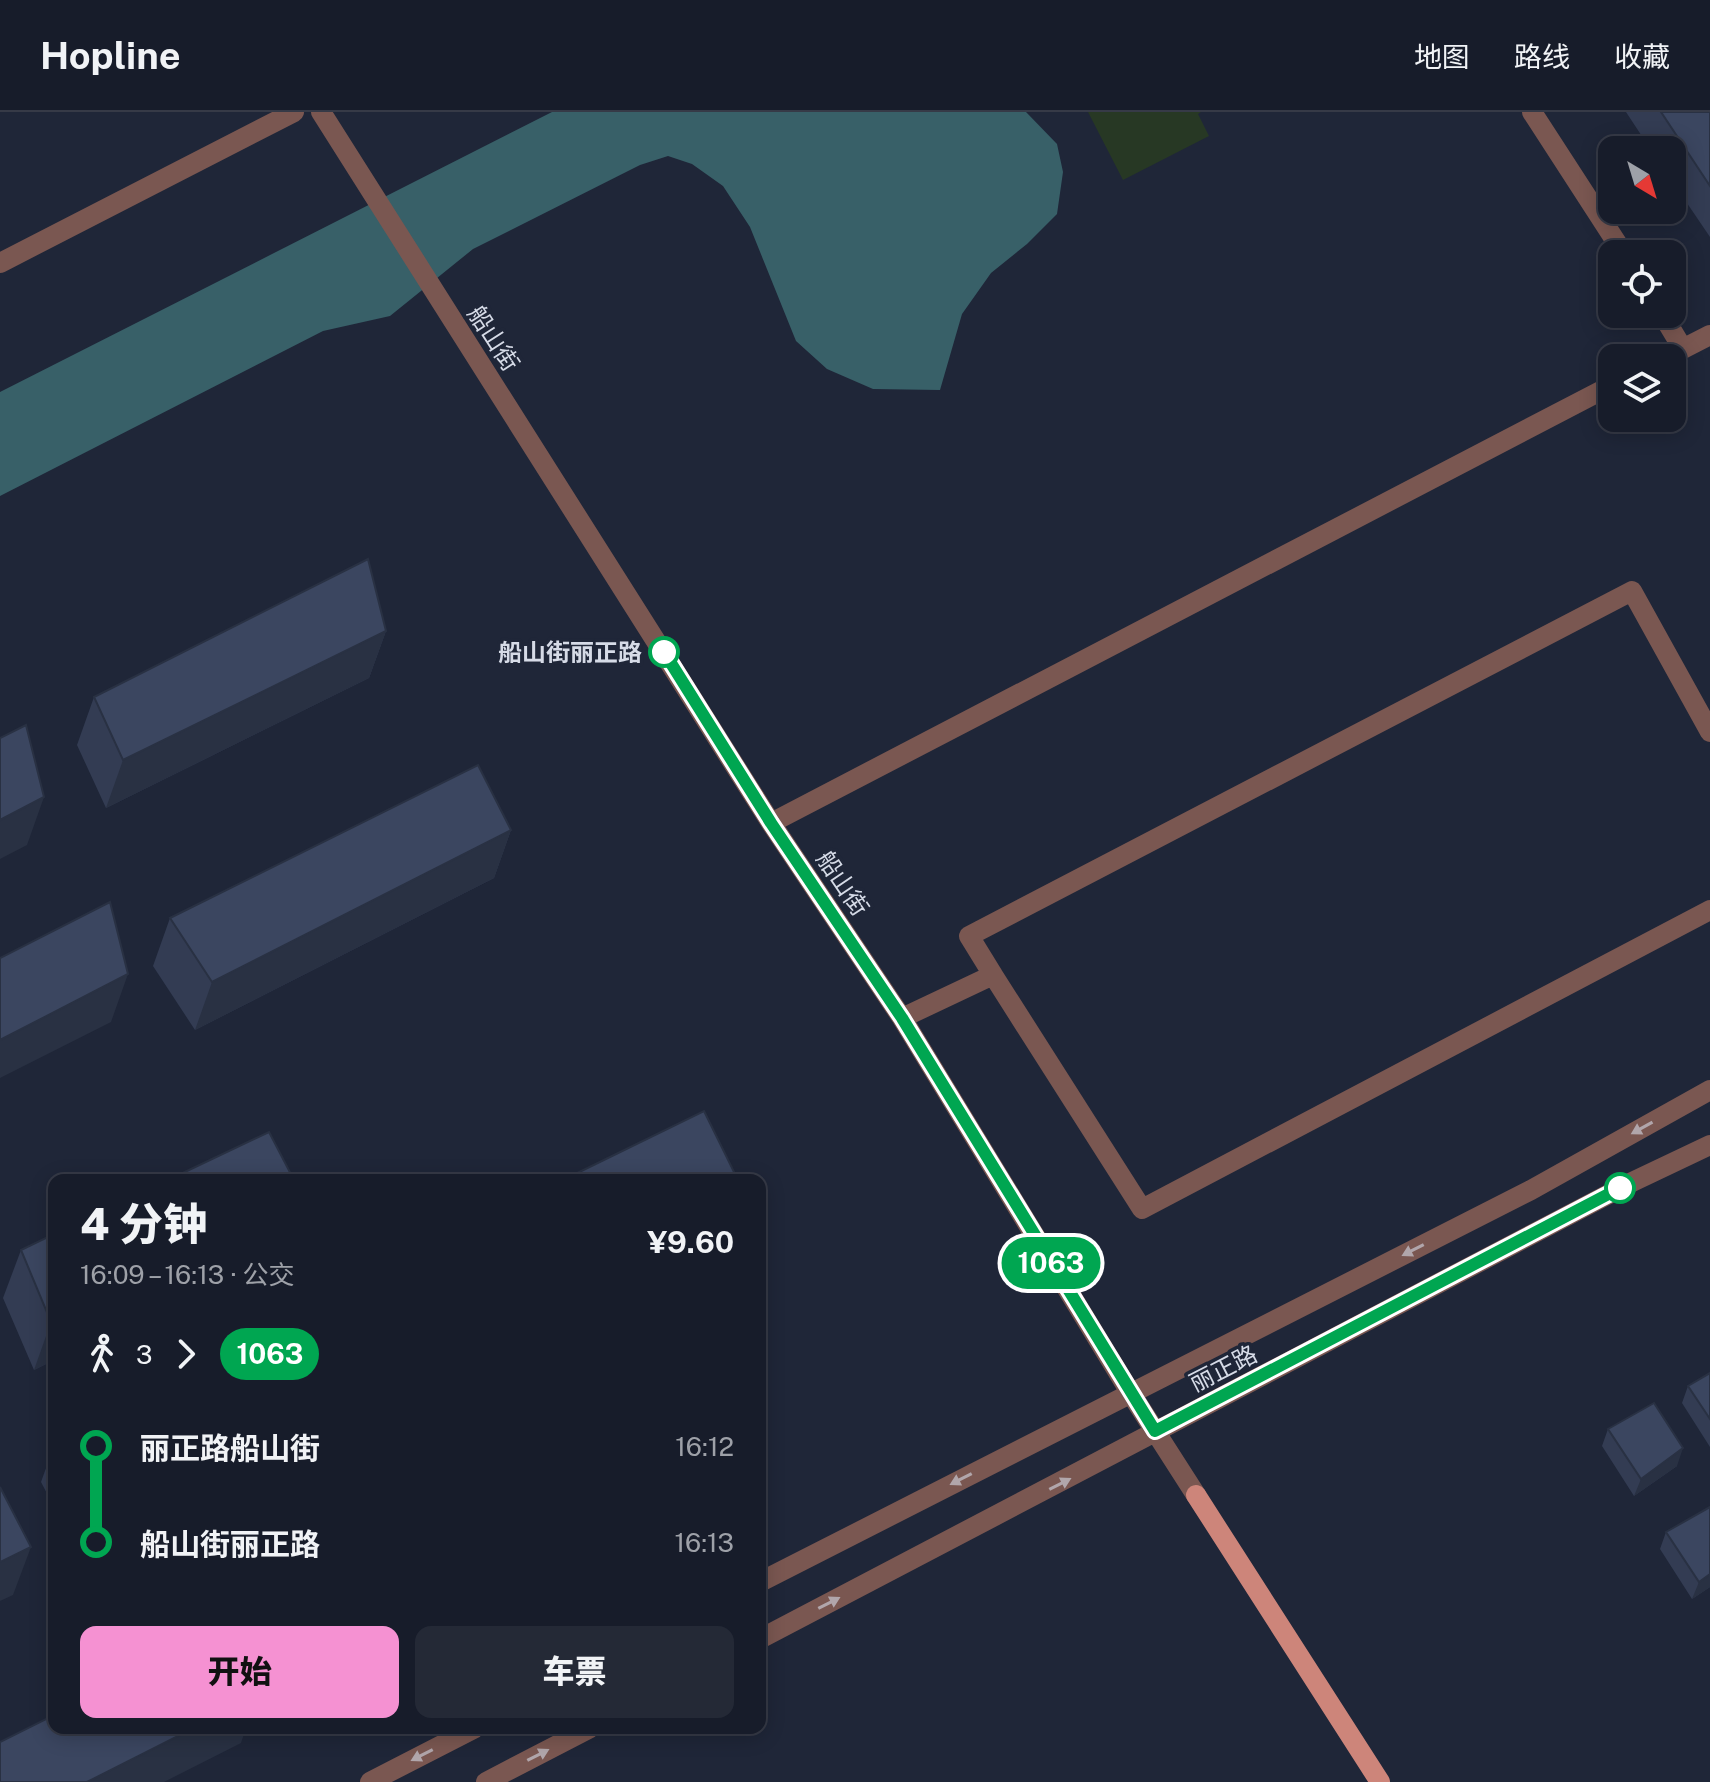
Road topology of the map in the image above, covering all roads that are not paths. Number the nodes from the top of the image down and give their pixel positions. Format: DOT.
graph roads {
  1 [pos="294,112"];
  2 [pos="321,112"];
  3 [pos="1532,112"];
  4 [pos="1615,240"];
  5 [pos="0,263"];
  6 [pos="1710,335"];
  7 [pos="1686,347"];
  8 [pos="1598,392"];
  9 [pos="1710,732"];
  10 [pos="771,823"];
  11 [pos="1710,910"];
  12 [pos="993,975"];
  13 [pos="902,1018"];
  14 [pos="1710,1090"];
  15 [pos="1710,1145"];
  16 [pos="1130,1392"];
  17 [pos="1155,1431"];
  18 [pos="1196,1495"];
  19 [pos="766,1579"];
  20 [pos="766,1636"];
  21 [pos="463,1734"];
  22 [pos="578,1734"];
  23 [pos="370,1782"];
  24 [pos="486,1782"];
  25 [pos="1380,1782"];
  1 -- 5 [label="street"];
  2 -- 10 [label="street, 船山街"];
  3 -- 4 [label="street"];
  6 -- 7 [label="street"];
  8 -- 10 [label="street"];
  9 -- 12 [label="street"];
  10 -- 13 [label="street, 船山街"];
  11 -- 12 [label="street"];
  12 -- 13 [label="street"];
  13 -- 16 [label="street, 船山街"];
  14 -- 16 [label="street, one-way"];
  15 -- 17 [label="street, 丽正路"];
  16 -- 17 [label="street, 船山街"];
  16 -- 19 [label="street, one-way"];
  17 -- 18 [label="street, 船山街"];
  20 -- 17 [label="street, 丽正路, one-way"];
  18 -- 25 [label="main road"];
  21 -- 23 [label="street, one-way"];
  24 -- 22 [label="street, one-way"];
}
